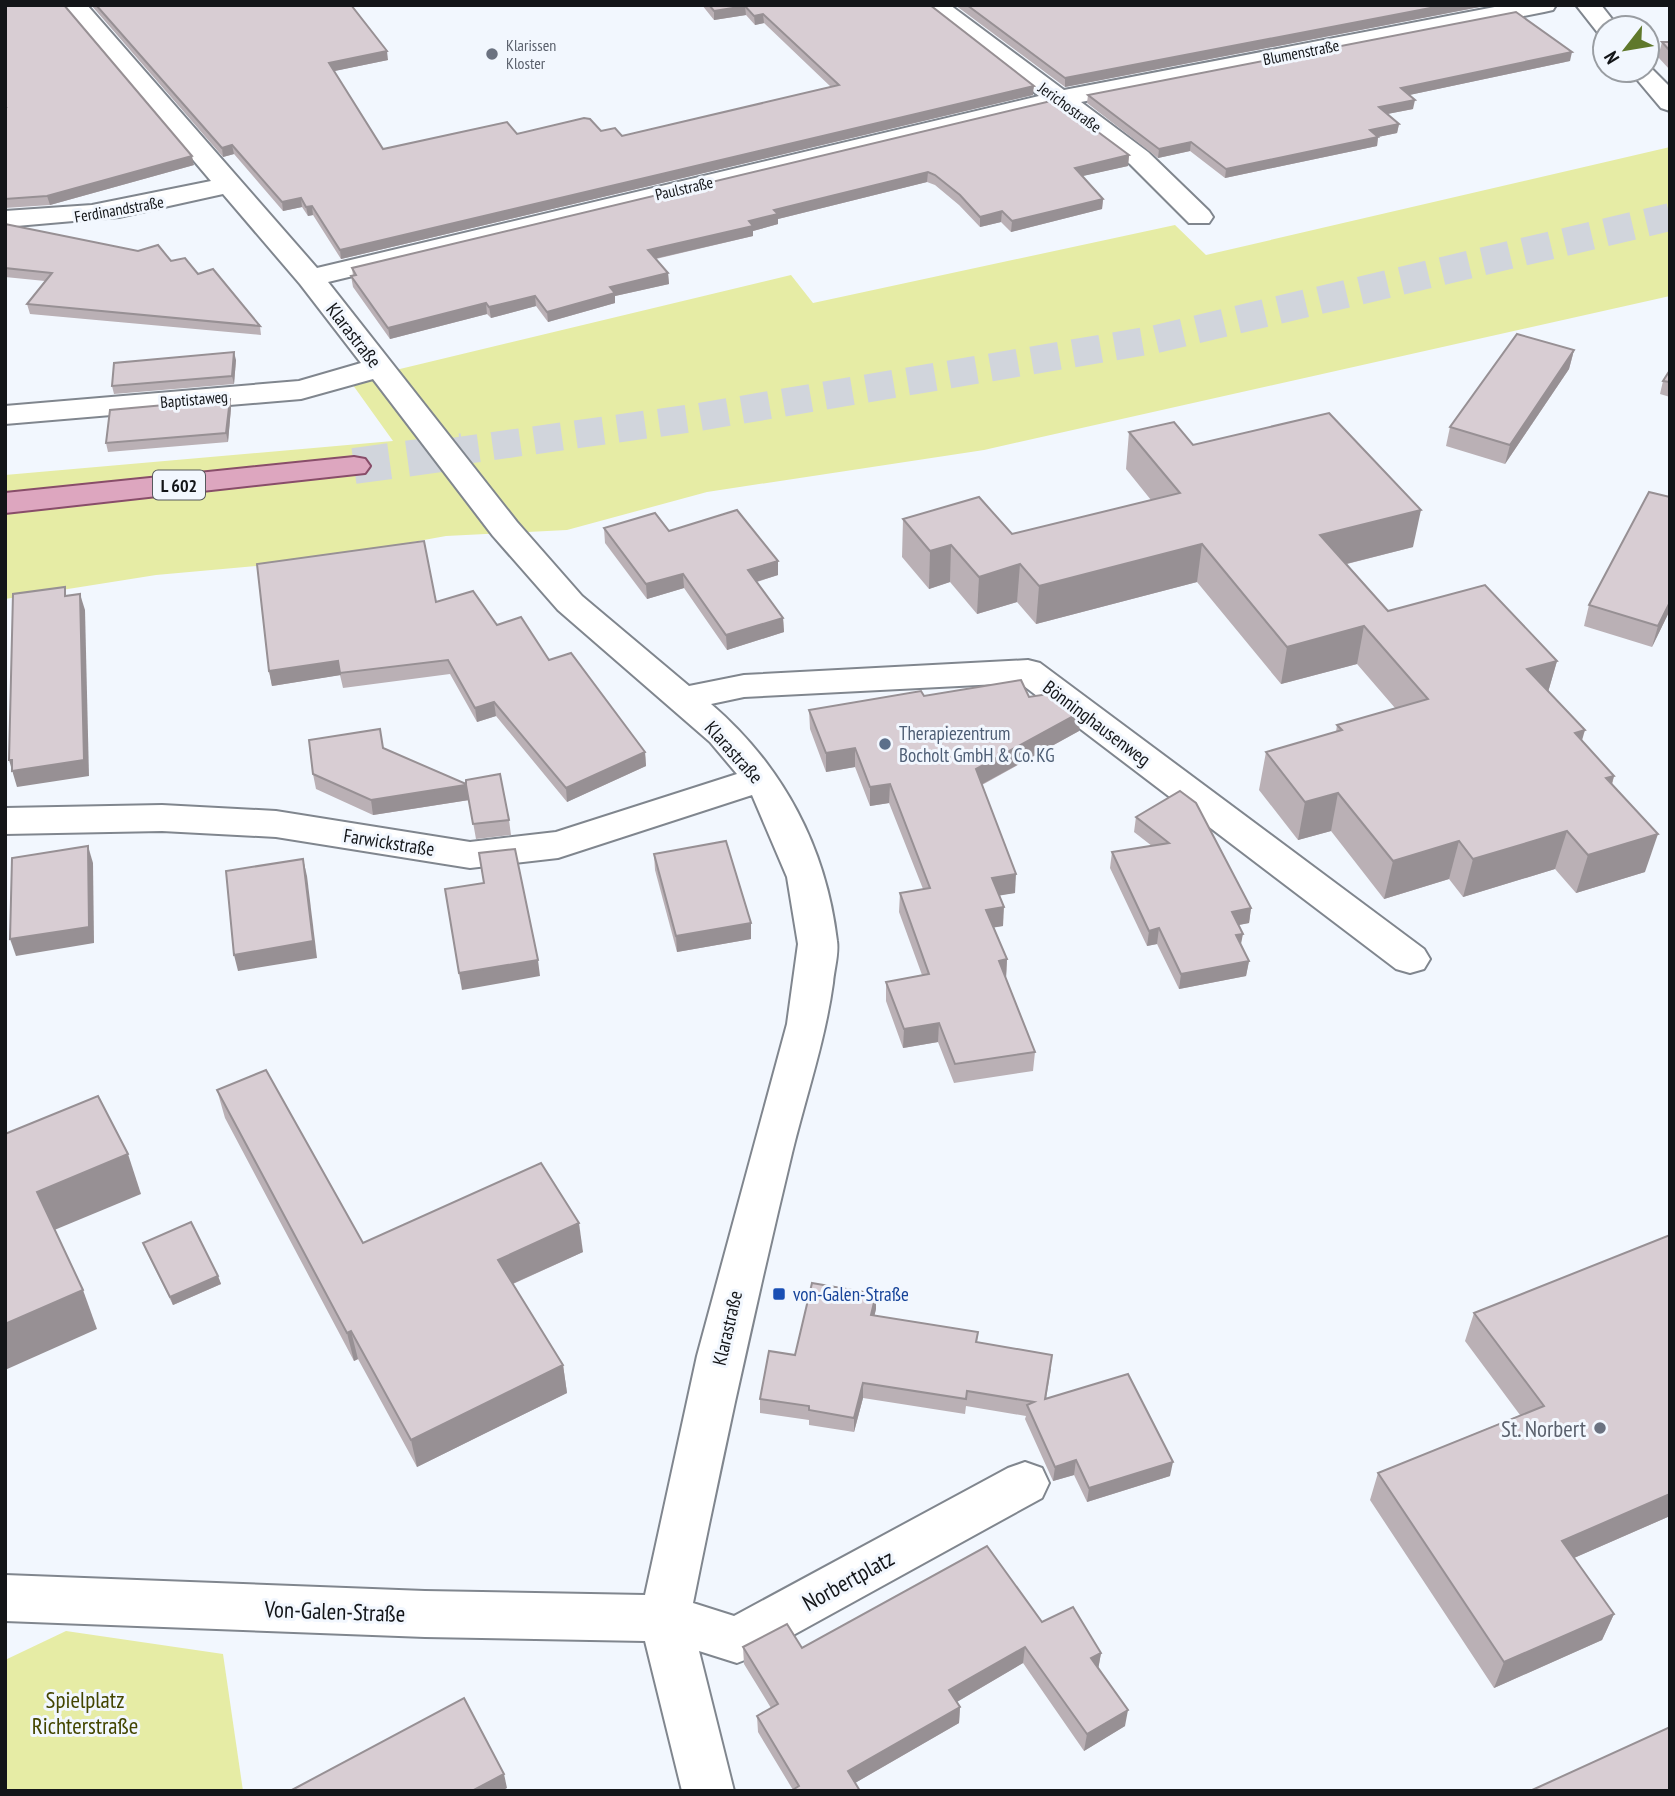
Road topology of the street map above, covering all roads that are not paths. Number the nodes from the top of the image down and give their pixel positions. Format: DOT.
graph roads {
  1 [pos="74,5"];
  2 [pos="934,5"];
  3 [pos="1544,5"];
  4 [pos="1654,84"];
  5 [pos="1058,99"];
  6 [pos="1670,103"];
  7 [pos="230,184"];
  8 [pos="1199,217"];
  9 [pos="5,219"];
  10 [pos="310,278"];
  11 [pos="380,367"];
  12 [pos="5,415"];
  13 [pos="354,466"];
  14 [pos="5,503"];
  15 [pos="683,699"];
  16 [pos="762,779"];
  17 [pos="5,821"];
  18 [pos="1410,959"];
  19 [pos="1025,1483"];
  20 [pos="5,1598"];
  21 [pos="665,1618"];
  22 [pos="708,1791"];
  1 -- 7 [label="street, Klarastraße"];
  2 -- 5 [label="street, Jerichostraße"];
  3 -- 5 [label="street, Blumenstraße"];
  4 -- 6 [label="street"];
  5 -- 8 [label="street, Jerichostraße"];
  5 -- 10 [label="street, Paulstraße"];
  7 -- 9 [label="street, Ferdinandstraße"];
  7 -- 10 [label="street, Klarastraße"];
  10 -- 11 [label="street, Klarastraße"];
  11 -- 12 [label="street, Baptistaweg"];
  11 -- 15 [label="street, Klarastraße"];
  13 -- 14 [label="main road, L 602"];
  15 -- 16 [label="street, Klarastraße"];
  15 -- 18 [label="street, Bönninghausenweg"];
  16 -- 17 [label="street, Farwickstraße"];
  16 -- 21 [label="street, Klarastraße"];
  19 -- 21 [label="street, Norbertplatz"];
  20 -- 21 [label="street, Von-Galen-Straße"];
  21 -- 22 [label="street, Klarastraße"];
}
